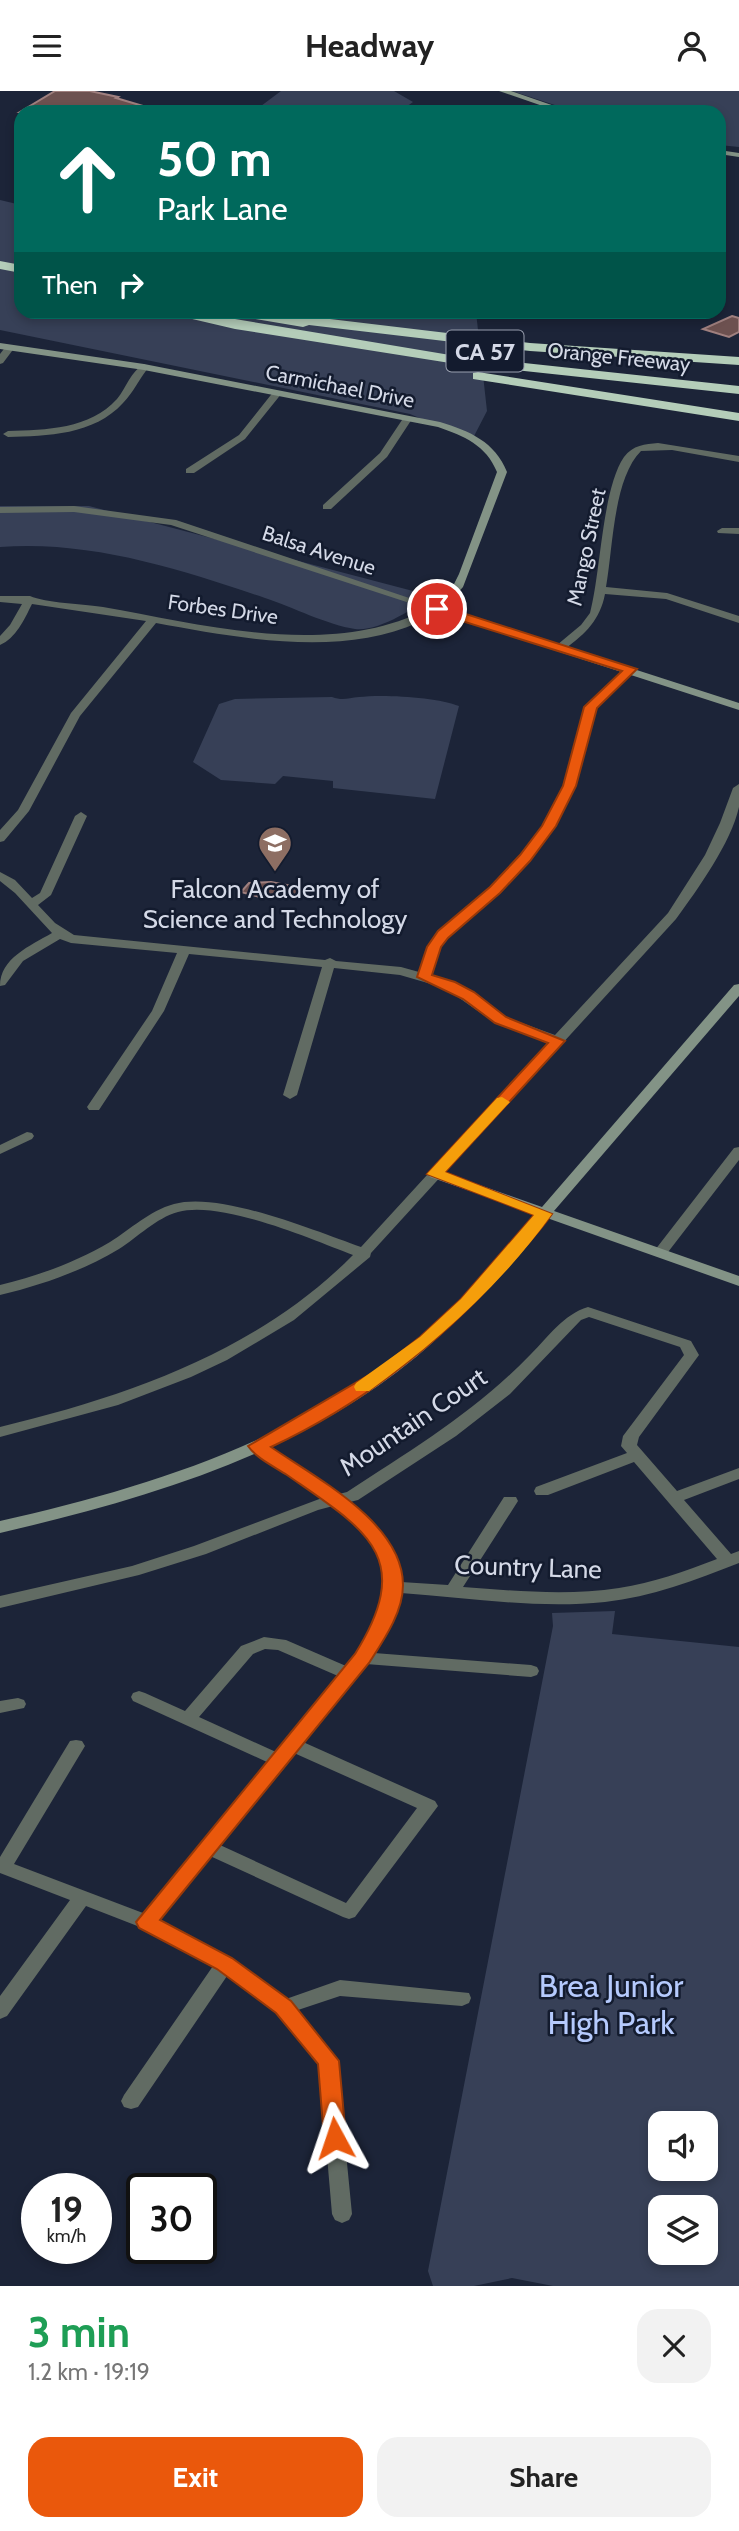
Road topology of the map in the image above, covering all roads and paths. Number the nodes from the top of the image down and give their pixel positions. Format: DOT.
graph roads {
  1 [pos="503,91"];
  2 [pos="546,105"];
  3 [pos="203,319"];
  4 [pos="280,319"];
  5 [pos="304,319"];
  6 [pos="267,332"];
  7 [pos="5,346"];
  8 [pos="0,361"];
  9 [pos="739,361"];
  10 [pos="144,367"];
  11 [pos="739,377"];
  12 [pos="739,390"];
  13 [pos="277,393"];
  14 [pos="739,417"];
  15 [pos="407,419"];
  16 [pos="8,434"];
  17 [pos="739,459"];
  18 [pos="190,471"];
  19 [pos="327,507"];
  20 [pos="0,510"];
  21 [pos="722,531"];
  22 [pos="739,531"];
  23 [pos="601,590"];
  24 [pos="0,599"];
  25 [pos="30,599"];
  26 [pos="437,609"];
  27 [pos="154,618"];
  28 [pos="739,619"];
  29 [pos="0,642"];
  30 [pos="561,647"];
  31 [pos="630,669"];
  32 [pos="739,707"];
  33 [pos="739,788"];
  34 [pos="81,816"];
  35 [pos="0,838"];
  36 [pos="0,876"];
  37 [pos="30,905"];
  38 [pos="59,934"];
  39 [pos="185,949"];
  40 [pos="330,962"];
  41 [pos="424,977"];
  42 [pos="0,982"];
  43 [pos="739,988"];
  44 [pos="558,1041"];
  45 [pos="290,1095"];
  46 [pos="94,1107"];
  47 [pos="27,1136"];
  48 [pos="0,1150"];
  49 [pos="737,1158"];
  50 [pos="435,1174"];
  51 [pos="544,1214"];
  52 [pos="660,1253"];
  53 [pos="365,1254"];
  54 [pos="739,1281"];
  55 [pos="0,1290"];
  56 [pos="0,1432"];
  57 [pos="257,1446"];
  58 [pos="635,1456"];
  59 [pos="739,1473"];
  60 [pos="542,1491"];
  61 [pos="674,1498"];
  62 [pos="335,1500"];
  63 [pos="510,1501"];
  64 [pos="0,1527"];
  65 [pos="734,1559"];
  66 [pos="394,1587"];
  67 [pos="453,1590"];
  68 [pos="0,1602"];
  69 [pos="362,1658"];
  70 [pos="531,1671"];
  71 [pos="350,1674"];
  72 [pos="139,1697"];
  73 [pos="187,1720"];
  74 [pos="292,1745"];
  75 [pos="76,1746"];
  76 [pos="280,1761"];
  77 [pos="208,1847"];
  78 [pos="2,1867"];
  79 [pos="83,1896"];
  80 [pos="146,1922"];
  81 [pos="225,1963"];
  82 [pos="462,1998"];
  83 [pos="284,2007"];
  84 [pos="0,2011"];
  85 [pos="131,2101"];
  86 [pos="342,2214"];
  1 -- 2 [label="street"];
  3 -- 6 [label="highway, Orange Freeway / CA 57"];
  4 -- 11 [label="highway, Orange Freeway / CA 57"];
  5 -- 9 [label="highway"];
  6 -- 12 [label="highway, Orange Freeway / CA 57"];
  6 -- 14 [label="highway"];
  7 -- 8 [label="street"];
  7 -- 10 [label="street, Carmichael Drive"];
  10 -- 13 [label="street, Carmichael Drive"];
  10 -- 16 [label="street"];
  13 -- 15 [label="street, Carmichael Drive"];
  13 -- 18 [label="street"];
  15 -- 19 [label="street"];
  15 -- 26 [label="street, Carmichael Drive"];
  17 -- 23 [label="street, Mango Street"];
  20 -- 26 [label="street, Balsa Avenue"];
  21 -- 22 [label="street"];
  23 -- 28 [label="street"];
  23 -- 30 [label="street, Mango Street"];
  24 -- 25 [label="street, Forbes Drive"];
  25 -- 27 [label="street, Forbes Drive"];
  25 -- 29 [label="street"];
  26 -- 27 [label="street, Forbes Drive"];
  26 -- 30 [label="street, Balsa Avenue"];
  27 -- 35 [label="street"];
  30 -- 31 [label="street, Balsa Avenue"];
  31 -- 32 [label="street, Balsa Avenue"];
  31 -- 41 [label="street"];
  33 -- 44 [label="street"];
  34 -- 37 [label="street"];
  36 -- 37 [label="street"];
  37 -- 38 [label="street"];
  38 -- 39 [label="street"];
  38 -- 42 [label="street"];
  39 -- 40 [label="street"];
  39 -- 46 [label="street"];
  40 -- 41 [label="street"];
  40 -- 45 [label="street"];
  41 -- 44 [label="street"];
  43 -- 51 [label="street"];
  44 -- 50 [label="street"];
  47 -- 48 [label="street"];
  49 -- 52 [label="street"];
  50 -- 51 [label="street"];
  50 -- 53 [label="street"];
  51 -- 52 [label="street"];
  51 -- 57 [label="street"];
  52 -- 54 [label="street"];
  53 -- 55 [label="street"];
  53 -- 56 [label="street"];
  57 -- 62 [label="street"];
  57 -- 64 [label="street"];
  58 -- 60 [label="street"];
  58 -- 61 [label="street"];
  58 -- 62 [label="street, Mountain Court"];
  59 -- 61 [label="street"];
  61 -- 65 [label="street"];
  62 -- 66 [label="street"];
  62 -- 68 [label="street, Mountain Court"];
  63 -- 67 [label="street"];
  65 -- 67 [label="street, Country Lane"];
  66 -- 67 [label="street, Country Lane"];
  66 -- 69 [label="street"];
  69 -- 70 [label="street"];
  69 -- 71 [label="street"];
  71 -- 73 [label="street"];
  71 -- 74 [label="street"];
  72 -- 73 [label="street"];
  73 -- 76 [label="street"];
  74 -- 76 [label="street"];
  74 -- 77 [label="street"];
  75 -- 78 [label="street"];
  76 -- 77 [label="street"];
  77 -- 80 [label="street"];
  78 -- 79 [label="street"];
  79 -- 80 [label="street"];
  79 -- 84 [label="street"];
  80 -- 81 [label="street"];
  81 -- 83 [label="street"];
  81 -- 85 [label="street"];
  82 -- 83 [label="street"];
  83 -- 86 [label="street"];
}
